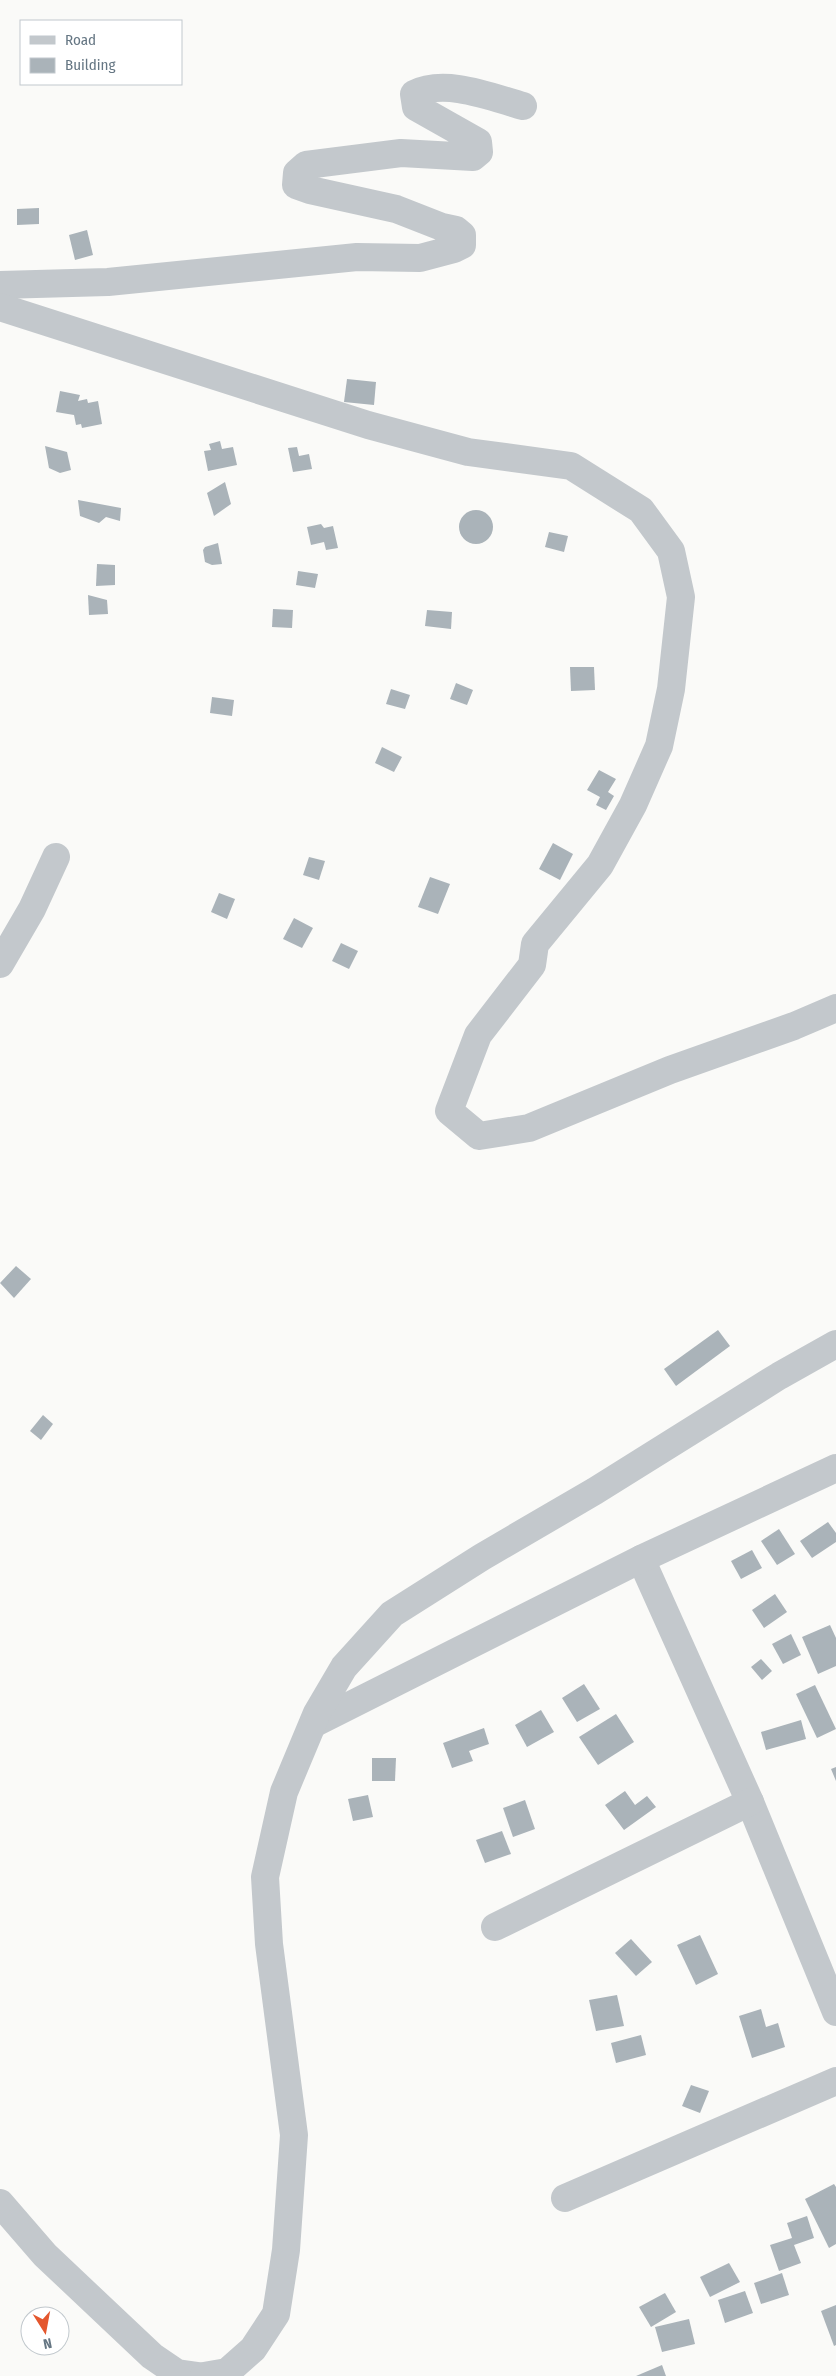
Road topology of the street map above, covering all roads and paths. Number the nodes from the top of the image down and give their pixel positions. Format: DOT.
graph roads {
  1 [pos="523,106"];
  2 [pos="0,285"];
  3 [pos="0,307"];
  4 [pos="56,858"];
  5 [pos="0,964"];
  6 [pos="836,1008"];
  7 [pos="836,1344"];
  8 [pos="836,1468"];
  9 [pos="641,1559"];
  10 [pos="313,1724"];
  11 [pos="750,1802"];
  12 [pos="495,1927"];
  13 [pos="836,2012"];
  14 [pos="836,2081"];
  15 [pos="566,2198"];
  16 [pos="0,2203"];
  17 [pos="198,2376"];
  18 [pos="204,2376"];
  1 -- 2 [label="street"];
  3 -- 6 [label="street"];
  4 -- 5 [label="street"];
  7 -- 10 [label="street"];
  8 -- 9 [label="street"];
  9 -- 10 [label="street"];
  9 -- 11 [label="street"];
  10 -- 18 [label="street"];
  11 -- 12 [label="street"];
  11 -- 13 [label="street"];
  14 -- 15 [label="street"];
  16 -- 17 [label="street"];
}
